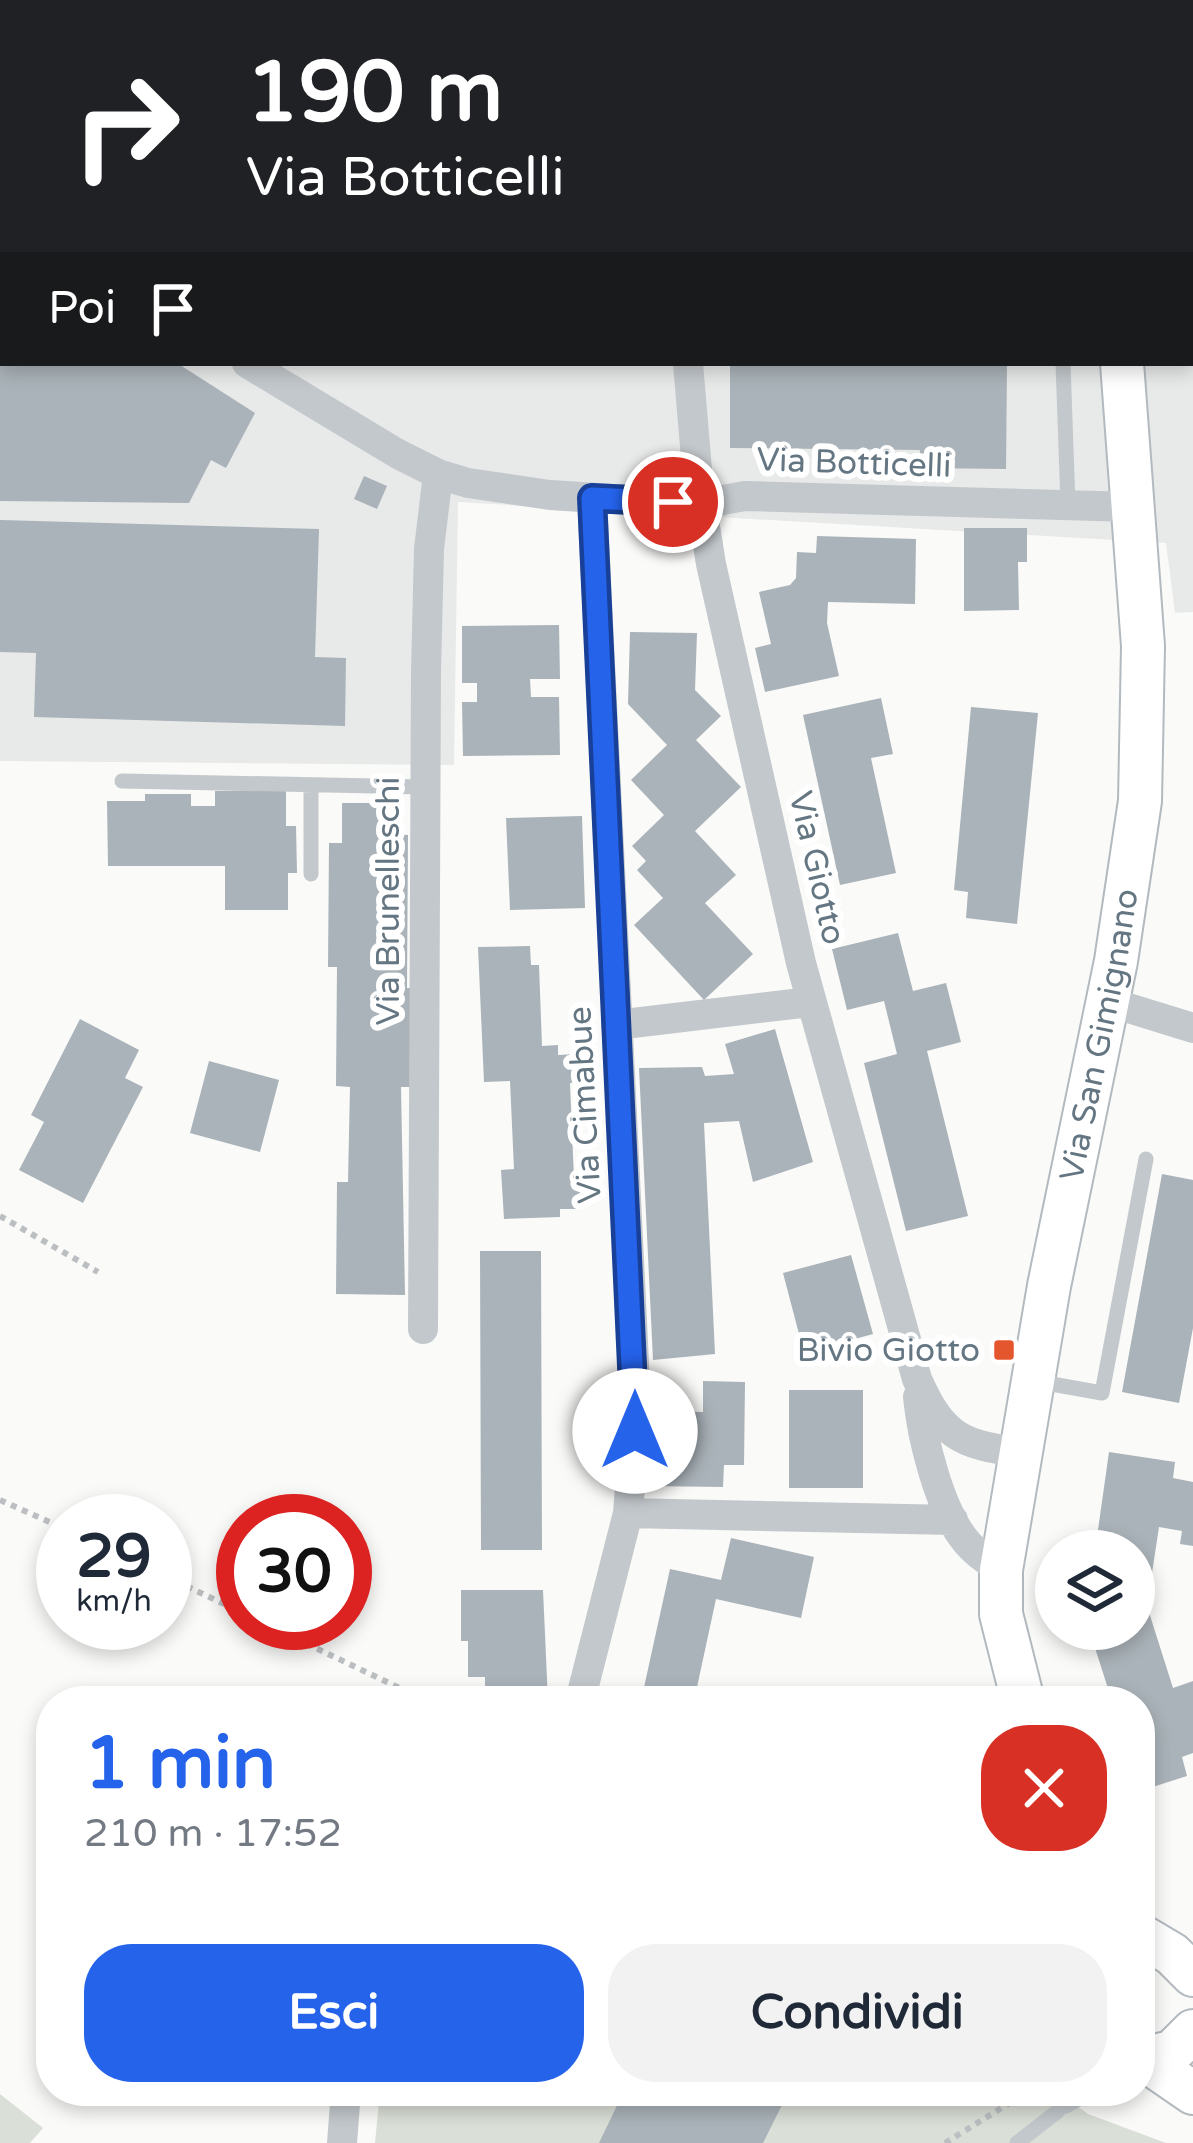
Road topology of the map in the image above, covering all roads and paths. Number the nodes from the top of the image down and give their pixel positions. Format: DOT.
graph roads {
  1 [pos="688,366"];
  2 [pos="1063,366"];
  3 [pos="1122,366"];
  4 [pos="266,368"];
  5 [pos="438,474"];
  6 [pos="592,498"];
  7 [pos="701,504"];
  8 [pos="1068,505"];
  9 [pos="1133,507"];
  10 [pos="122,781"];
  11 [pos="311,785"];
  12 [pos="424,787"];
  13 [pos="311,874"];
  14 [pos="810,1002"];
  15 [pos="1109,1002"];
  16 [pos="616,1025"];
  17 [pos="1193,1028"];
  18 [pos="1145,1159"];
  19 [pos="0,1216"];
  20 [pos="98,1272"];
  21 [pos="423,1329"];
  22 [pos="917,1379"];
  23 [pos="1032,1380"];
  24 [pos="1020,1452"];
  25 [pos="0,1500"];
  26 [pos="628,1513"];
  27 [pos="36,1516"];
  28 [pos="952,1520"];
  29 [pos="1001,1570"];
  30 [pos="320,1650"];
  31 [pos="395,1686"];
  32 [pos="584,1686"];
  33 [pos="1019,1686"];
  34 [pos="1193,2031"];
  35 [pos="1155,2057"];
  36 [pos="1155,2068"];
  37 [pos="1193,2093"];
  38 [pos="345,2106"];
  39 [pos="1004,2106"];
  40 [pos="1062,2106"];
  41 [pos="1065,2106"];
  42 [pos="1058,2110"];
  43 [pos="342,2143"];
  44 [pos="944,2143"];
  45 [pos="1017,2143"];
  1 -- 7 [label="street, Via Giotto"];
  2 -- 8 [label="lane"];
  3 -- 9 [label="main road, Via San Gimignano"];
  4 -- 5 [label="street, Via Botticelli"];
  5 -- 6 [label="street, Via Botticelli"];
  5 -- 12 [label="street, Via Brunelleschi"];
  6 -- 7 [label="street, Via Botticelli"];
  6 -- 16 [label="street, Via Cimabue"];
  7 -- 8 [label="street, Via Botticelli"];
  7 -- 14 [label="street, Via Giotto"];
  8 -- 9 [label="street, Via Botticelli"];
  9 -- 15 [label="main road, Via San Gimignano"];
  10 -- 11 [label="lane"];
  11 -- 12 [label="lane"];
  11 -- 13 [label="lane"];
  12 -- 21 [label="street, Via Brunelleschi"];
  14 -- 16 [label="street"];
  14 -- 22 [label="street, Via Giotto"];
  15 -- 17 [label="street"];
  15 -- 23 [label="main road, Via San Gimignano"];
  16 -- 26 [label="street, Via Cimabue"];
  18 -- 23 [label="lane"];
  19 -- 20 [label="path"];
  22 -- 24 [label="street, Via Giotto"];
  22 -- 28 [label="street, Via Giotto"];
  23 -- 24 [label="main road, Via San Gimignano"];
  24 -- 29 [label="main road, Via San Gimignano"];
  25 -- 27 [label="path"];
  26 -- 28 [label="street"];
  26 -- 32 [label="street, Via Cimabue"];
  28 -- 29 [label="street, Via Giotto"];
  29 -- 33 [label="main road, Via San Gimignano"];
  30 -- 31 [label="path"];
  34 -- 35 [label="main road"];
  36 -- 37 [label="main road"];
  38 -- 43 [label="street"];
  39 -- 44 [label="path"];
  40 -- 42 [label="lane"];
  41 -- 42 [label="lane"];
  42 -- 45 [label="lane"];
}
